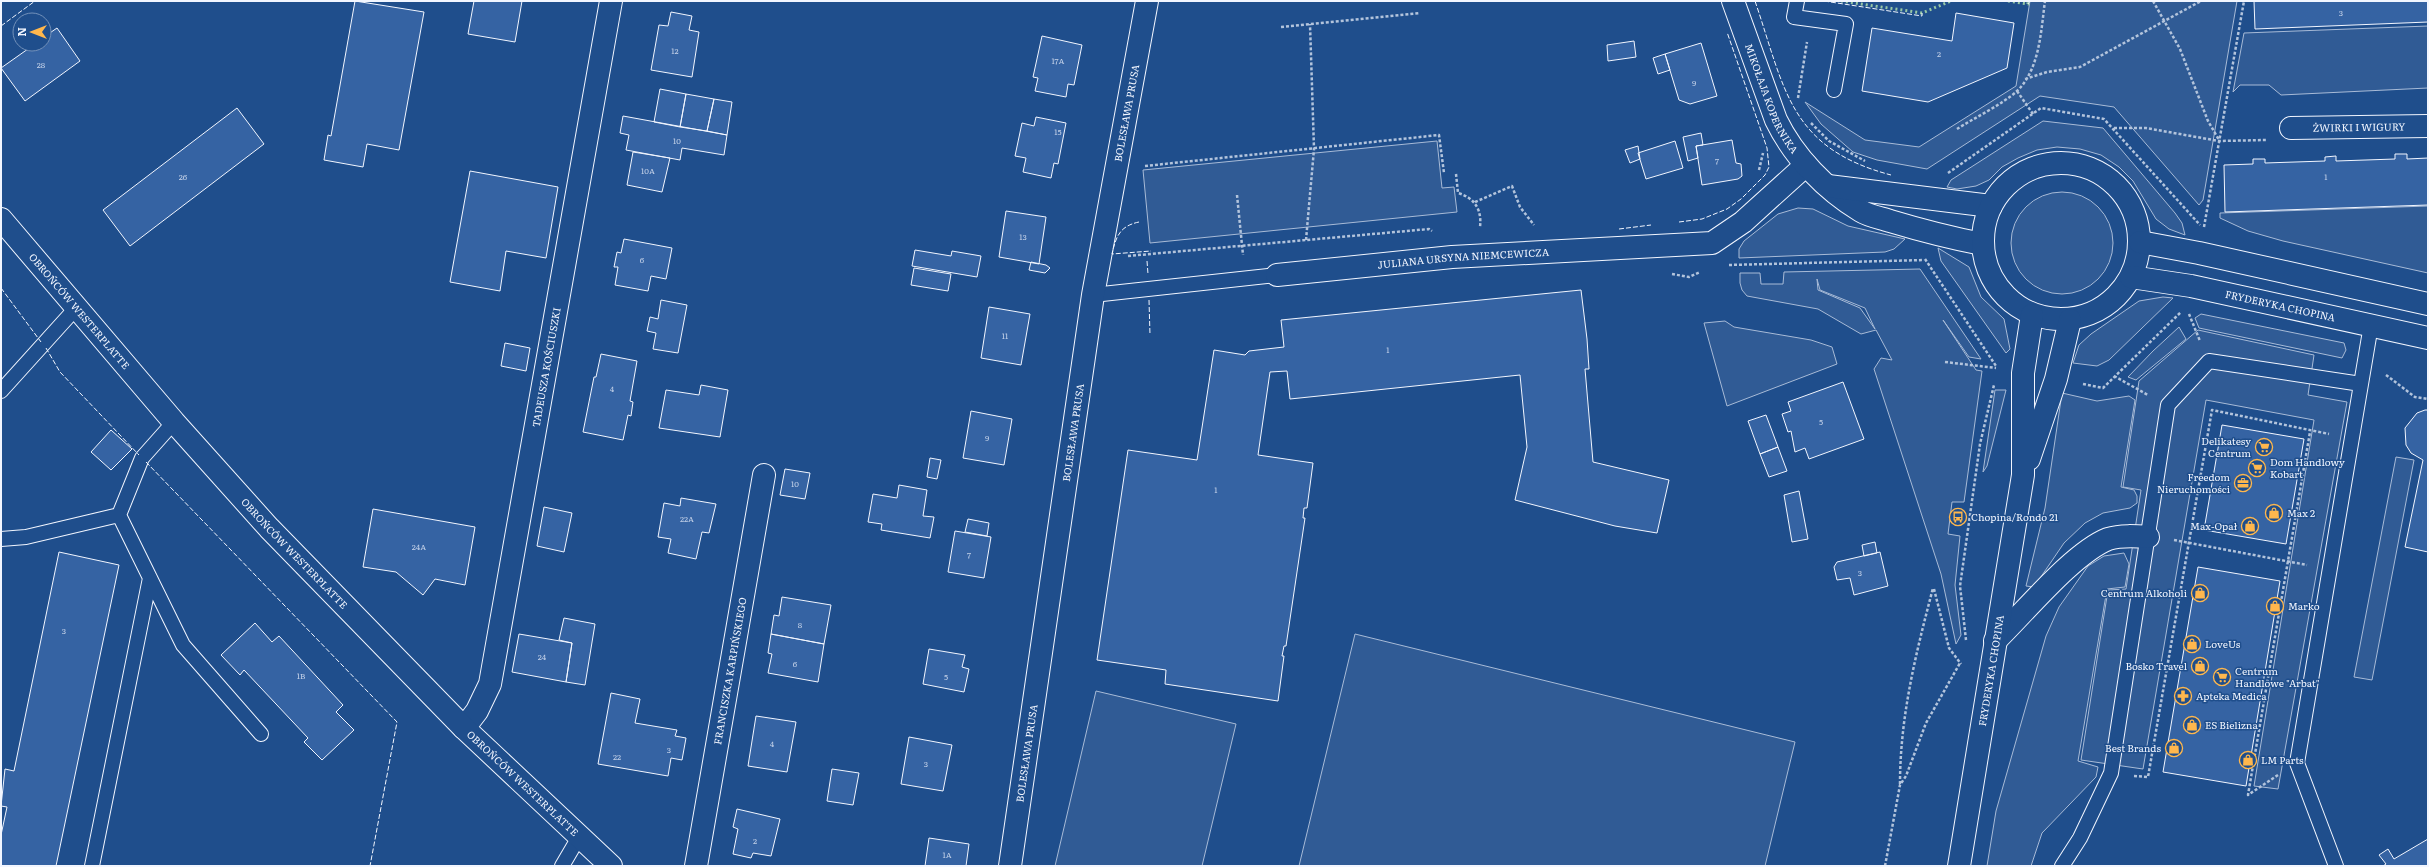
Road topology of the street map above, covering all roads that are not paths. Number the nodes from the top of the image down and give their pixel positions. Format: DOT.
graph roads {
  1 [pos="611,1"];
  2 [pos="1147,1"];
  3 [pos="1733,1"];
  4 [pos="1797,1"];
  5 [pos="1834,90"];
  6 [pos="2428,126"];
  7 [pos="2290,128"];
  8 [pos="1806,165"];
  9 [pos="1828,186"];
  10 [pos="1991,206"];
  11 [pos="1,219"];
  12 [pos="2140,242"];
  13 [pos="1982,244"];
  14 [pos="1277,275"];
  15 [pos="2131,277"];
  16 [pos="1093,295"];
  17 [pos="2428,304"];
  18 [pos="76,308"];
  19 [pos="2032,315"];
  20 [pos="2070,320"];
  21 [pos="2371,325"];
  22 [pos="2428,338"];
  23 [pos="2361,384"];
  24 [pos="2,386"];
  25 [pos="174,422"];
  26 [pos="764,475"];
  27 [pos="2023,475"];
  28 [pos="119,515"];
  29 [pos="2148,537"];
  30 [pos="1,539"];
  31 [pos="150,578"];
  32 [pos="1996,641"];
  33 [pos="464,728"];
  34 [pos="261,734"];
  35 [pos="579,837"];
  36 [pos="92,866"];
  37 [pos="562,866"];
  38 [pos="611,866"];
  39 [pos="696,866"];
  40 [pos="1010,866"];
  41 [pos="1959,866"];
  42 [pos="2062,866"];
  43 [pos="2336,866"];
  1 -- 33 [label="street, TADEUSZA KOŚCIUSZKI"];
  2 -- 16 [label="street, BOLESŁAWA PRUSA"];
  3 -- 8 [label="street, MIKOŁAJA KOPERNIKA"];
  4 -- 5 [label="lane"];
  6 -- 7 [label="street, ŻWIRKI I WIGURY"];
  8 -- 9 [label="street, MIKOŁAJA KOPERNIKA"];
  8 -- 14 [label="street, JULIANA URSYNA NIEMCEWICZA"];
  9 -- 10 [label="street"];
  9 -- 13 [label="street, MIKOŁAJA KOPERNIKA"];
  10 -- 12 [label="street"];
  10 -- 13 [label="street"];
  11 -- 18 [label="street, OBROŃCÓW WESTERPLATTE"];
  12 -- 15 [label="street"];
  12 -- 17 [label="street"];
  13 -- 19 [label="street"];
  14 -- 16 [label="lane, JULIANA URSYNA NIEMCEWICZA"];
  15 -- 20 [label="street"];
  15 -- 21 [label="street, FRYDERYKA CHOPINA"];
  16 -- 40 [label="street, BOLESŁAWA PRUSA"];
  18 -- 24 [label="lane"];
  18 -- 25 [label="street, OBROŃCÓW WESTERPLATTE"];
  19 -- 20 [label="street"];
  19 -- 27 [label="street, FRYDERYKA CHOPINA"];
  20 -- 27 [label="street, FRYDERYKA CHOPINA"];
  21 -- 22 [label="street, FRYDERYKA CHOPINA"];
  21 -- 23 [label="lane"];
  23 -- 29 [label="lane"];
  23 -- 43 [label="lane"];
  25 -- 28 [label="lane"];
  25 -- 33 [label="street, OBROŃCÓW WESTERPLATTE"];
  26 -- 39 [label="street, FRANCISZKA KARPIŃSKIEGO"];
  27 -- 32 [label="street, FRYDERYKA CHOPINA"];
  28 -- 30 [label="lane"];
  28 -- 31 [label="lane"];
  29 -- 32 [label="street"];
  29 -- 42 [label="lane"];
  31 -- 34 [label="lane"];
  31 -- 36 [label="lane"];
  32 -- 41 [label="street, FRYDERYKA CHOPINA"];
  33 -- 35 [label="street, OBROŃCÓW WESTERPLATTE"];
  35 -- 37 [label="lane"];
  35 -- 38 [label="street, OBROŃCÓW WESTERPLATTE"];
}
